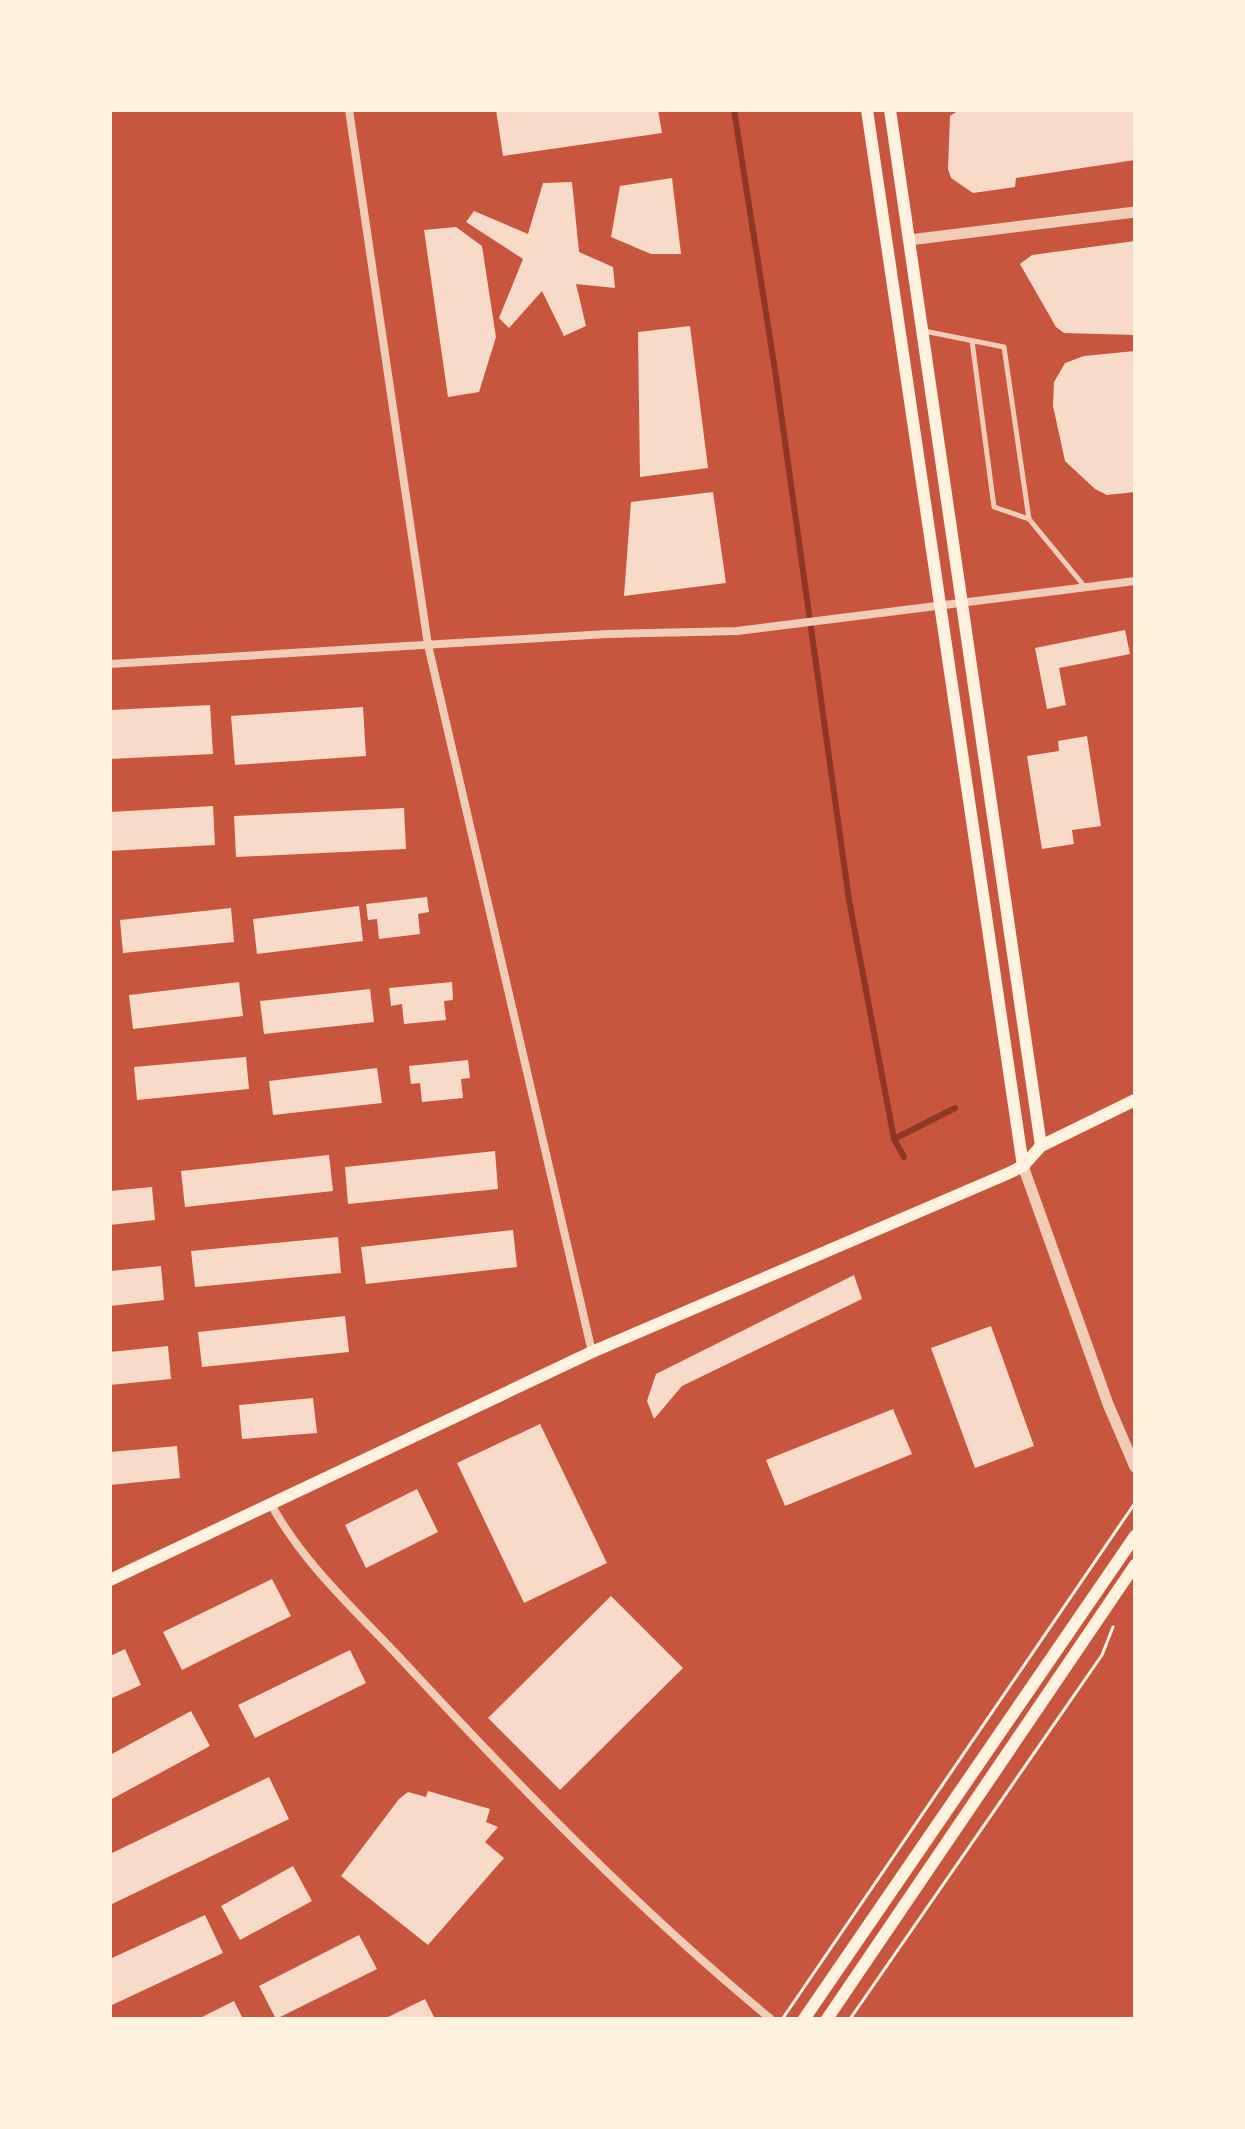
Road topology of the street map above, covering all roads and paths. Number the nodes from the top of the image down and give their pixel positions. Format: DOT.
graph roads {
  1 [pos="349,110"];
  2 [pos="867,110"];
  3 [pos="890,110"];
  4 [pos="1135,212"];
  5 [pos="909,240"];
  6 [pos="924,331"];
  7 [pos="972,341"];
  8 [pos="1029,519"];
  9 [pos="1135,581"];
  10 [pos="1086,587"];
  11 [pos="963,605"];
  12 [pos="938,607"];
  13 [pos="428,645"];
  14 [pos="110,664"];
  15 [pos="1135,1100"];
  16 [pos="1041,1146"];
  17 [pos="1023,1166"];
  18 [pos="592,1352"];
  19 [pos="1135,1467"];
  20 [pos="1135,1503"];
  21 [pos="272,1506"];
  22 [pos="1135,1536"];
  23 [pos="1135,1565"];
  24 [pos="110,1580"];
  25 [pos="1120,1616"];
  26 [pos="771,2019"];
  27 [pos="783,2019"];
  28 [pos="804,2019"];
  29 [pos="827,2019"];
  30 [pos="850,2019"];
  1 -- 13 [label="street"];
  2 -- 12 [label="main road"];
  3 -- 5 [label="main road"];
  4 -- 5 [label="street"];
  5 -- 6 [label="main road"];
  6 -- 7 [label="lane"];
  6 -- 11 [label="main road"];
  7 -- 8 [label="lane"];
  7 -- 8 [label="lane"];
  8 -- 10 [label="lane"];
  9 -- 10 [label="street"];
  10 -- 11 [label="street"];
  11 -- 12 [label="street"];
  11 -- 16 [label="main road"];
  12 -- 13 [label="street"];
  12 -- 17 [label="main road"];
  13 -- 14 [label="street"];
  13 -- 18 [label="street"];
  15 -- 16 [label="main road"];
  16 -- 17 [label="main road"];
  17 -- 18 [label="main road"];
  17 -- 19 [label="street"];
  18 -- 21 [label="main road"];
  20 -- 27 [label="path"];
  21 -- 24 [label="main road"];
  21 -- 26 [label="street"];
  22 -- 28 [label="main road"];
  23 -- 29 [label="main road"];
  25 -- 30 [label="path"];
}
